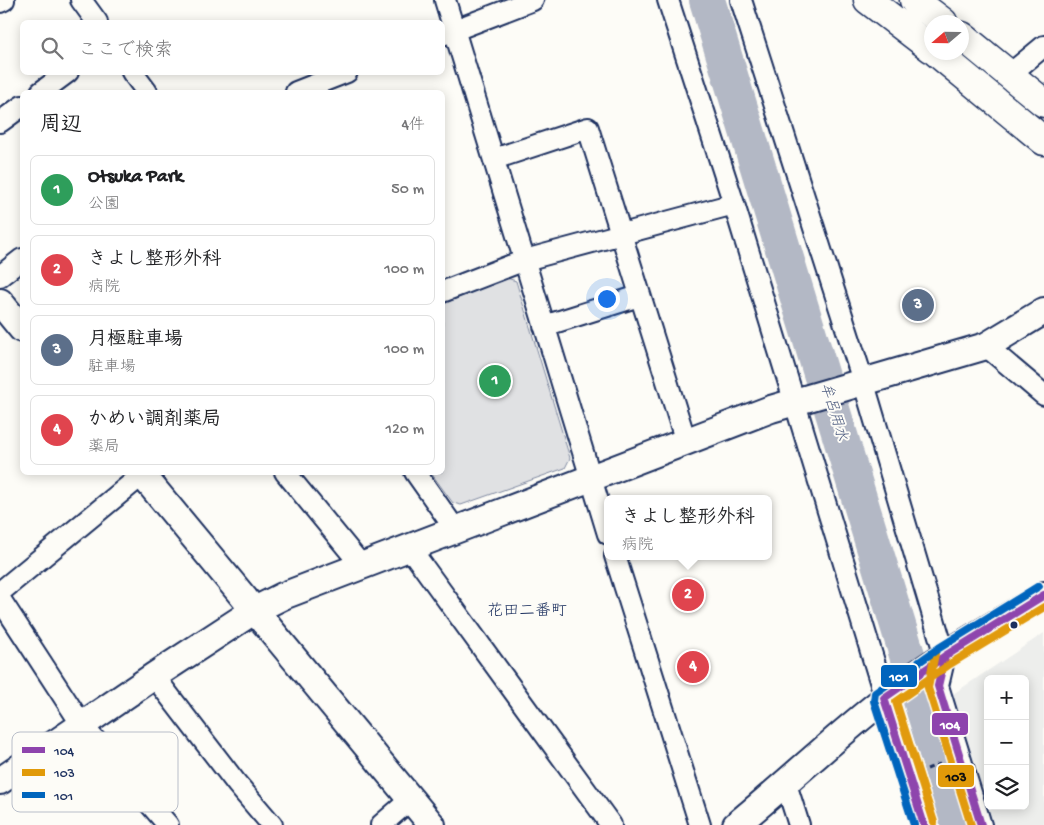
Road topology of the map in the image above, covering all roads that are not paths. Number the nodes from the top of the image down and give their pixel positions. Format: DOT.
graph roads {
  1 [pos="4,0"];
  2 [pos="81,0"];
  3 [pos="445,0"];
  4 [pos="531,0"];
  5 [pos="668,0"];
  6 [pos="741,0"];
  7 [pos="868,0"];
  8 [pos="914,0"];
  9 [pos="0,2"];
  10 [pos="934,15"];
  11 [pos="96,20"];
  12 [pos="448,32"];
  13 [pos="969,42"];
  14 [pos="924,43"];
  15 [pos="1044,46"];
  16 [pos="946,60"];
  17 [pos="1010,74"];
  18 [pos="64,75"];
  19 [pos="134,75"];
  20 [pos="339,75"];
  21 [pos="44,90"];
  22 [pos="145,90"];
  23 [pos="301,90"];
  24 [pos="1044,103"];
  25 [pos="20,107"];
  26 [pos="0,122"];
  27 [pos="1044,141"];
  28 [pos="494,158"];
  29 [pos="734,204"];
  30 [pos="621,235"];
  31 [pos="525,260"];
  32 [pos="20,261"];
  33 [pos="0,276"];
  34 [pos="445,291"];
  35 [pos="640,296"];
  36 [pos="0,302"];
  37 [pos="1044,311"];
  38 [pos="544,326"];
  39 [pos="20,327"];
  40 [pos="986,346"];
  41 [pos="828,393"];
  42 [pos="1044,395"];
  43 [pos="686,442"];
  44 [pos="140,475"];
  45 [pos="142,475"];
  46 [pos="287,475"];
  47 [pos="417,475"];
  48 [pos="590,477"];
  49 [pos="604,521"];
  50 [pos="455,529"];
  51 [pos="409,547"];
  52 [pos="616,560"];
  53 [pos="362,566"];
  54 [pos="0,592"];
  55 [pos="1044,595"];
  56 [pos="0,600"];
  57 [pos="255,610"];
  58 [pos="936,662"];
  59 [pos="154,676"];
  60 [pos="894,691"];
  61 [pos="82,725"];
  62 [pos="72,732"];
  63 [pos="88,732"];
  64 [pos="12,773"];
  65 [pos="0,781"];
  66 [pos="786,784"];
  67 [pos="411,799"];
  68 [pos="157,812"];
  69 [pos="168,825"];
  70 [pos="272,825"];
  71 [pos="381,825"];
  72 [pos="432,825"];
  73 [pos="611,825"];
  74 [pos="700,825"];
  75 [pos="736,825"];
  76 [pos="799,825"];
  77 [pos="924,825"];
  78 [pos="982,825"];
  1 -- 9 [label="street"];
  2 -- 11 [label="street"];
  3 -- 12 [label="street"];
  4 -- 12 [label="street"];
  5 -- 29 [label="street"];
  6 -- 41 [label="street"];
  7 -- 14 [label="main road"];
  8 -- 10 [label="main road"];
  12 -- 28 [label="street"];
  13 -- 17 [label="main road"];
  15 -- 17 [label="street"];
  16 -- 27 [label="main road"];
  17 -- 24 [label="main road"];
  18 -- 21 [label="street"];
  19 -- 22 [label="street"];
  20 -- 23 [label="street"];
  25 -- 26 [label="street"];
  28 -- 30 [label="street"];
  28 -- 31 [label="street"];
  29 -- 30 [label="street"];
  29 -- 41 [label="street"];
  30 -- 31 [label="street"];
  30 -- 35 [label="street"];
  31 -- 34 [label="street"];
  31 -- 38 [label="street"];
  32 -- 33 [label="street"];
  35 -- 38 [label="street"];
  35 -- 43 [label="street"];
  36 -- 39 [label="street"];
  37 -- 40 [label="street"];
  38 -- 48 [label="street"];
  40 -- 41 [label="street"];
  40 -- 42 [label="street"];
  41 -- 43 [label="street"];
  41 -- 58 [label="street"];
  41 -- 60 [label="street"];
  43 -- 48 [label="street"];
  44 -- 54 [label="street"];
  45 -- 57 [label="street"];
  46 -- 53 [label="street"];
  47 -- 50 [label="street"];
  48 -- 49 [label="street"];
  48 -- 50 [label="street"];
  50 -- 51 [label="street"];
  51 -- 53 [label="street"];
  51 -- 73 [label="street"];
  52 -- 74 [label="street"];
  53 -- 57 [label="street"];
  55 -- 58 [label="street"];
  56 -- 61 [label="street"];
  57 -- 59 [label="street"];
  57 -- 67 [label="street"];
  58 -- 60 [label="street"];
  58 -- 78 [label="street"];
  59 -- 61 [label="street"];
  59 -- 70 [label="street"];
  60 -- 66 [label="street"];
  60 -- 77 [label="street"];
  61 -- 62 [label="street"];
  61 -- 63 [label="street"];
  64 -- 65 [label="street"];
  66 -- 75 [label="street"];
  66 -- 76 [label="street"];
  67 -- 71 [label="street"];
  67 -- 72 [label="street"];
  68 -- 69 [label="street"];
}
